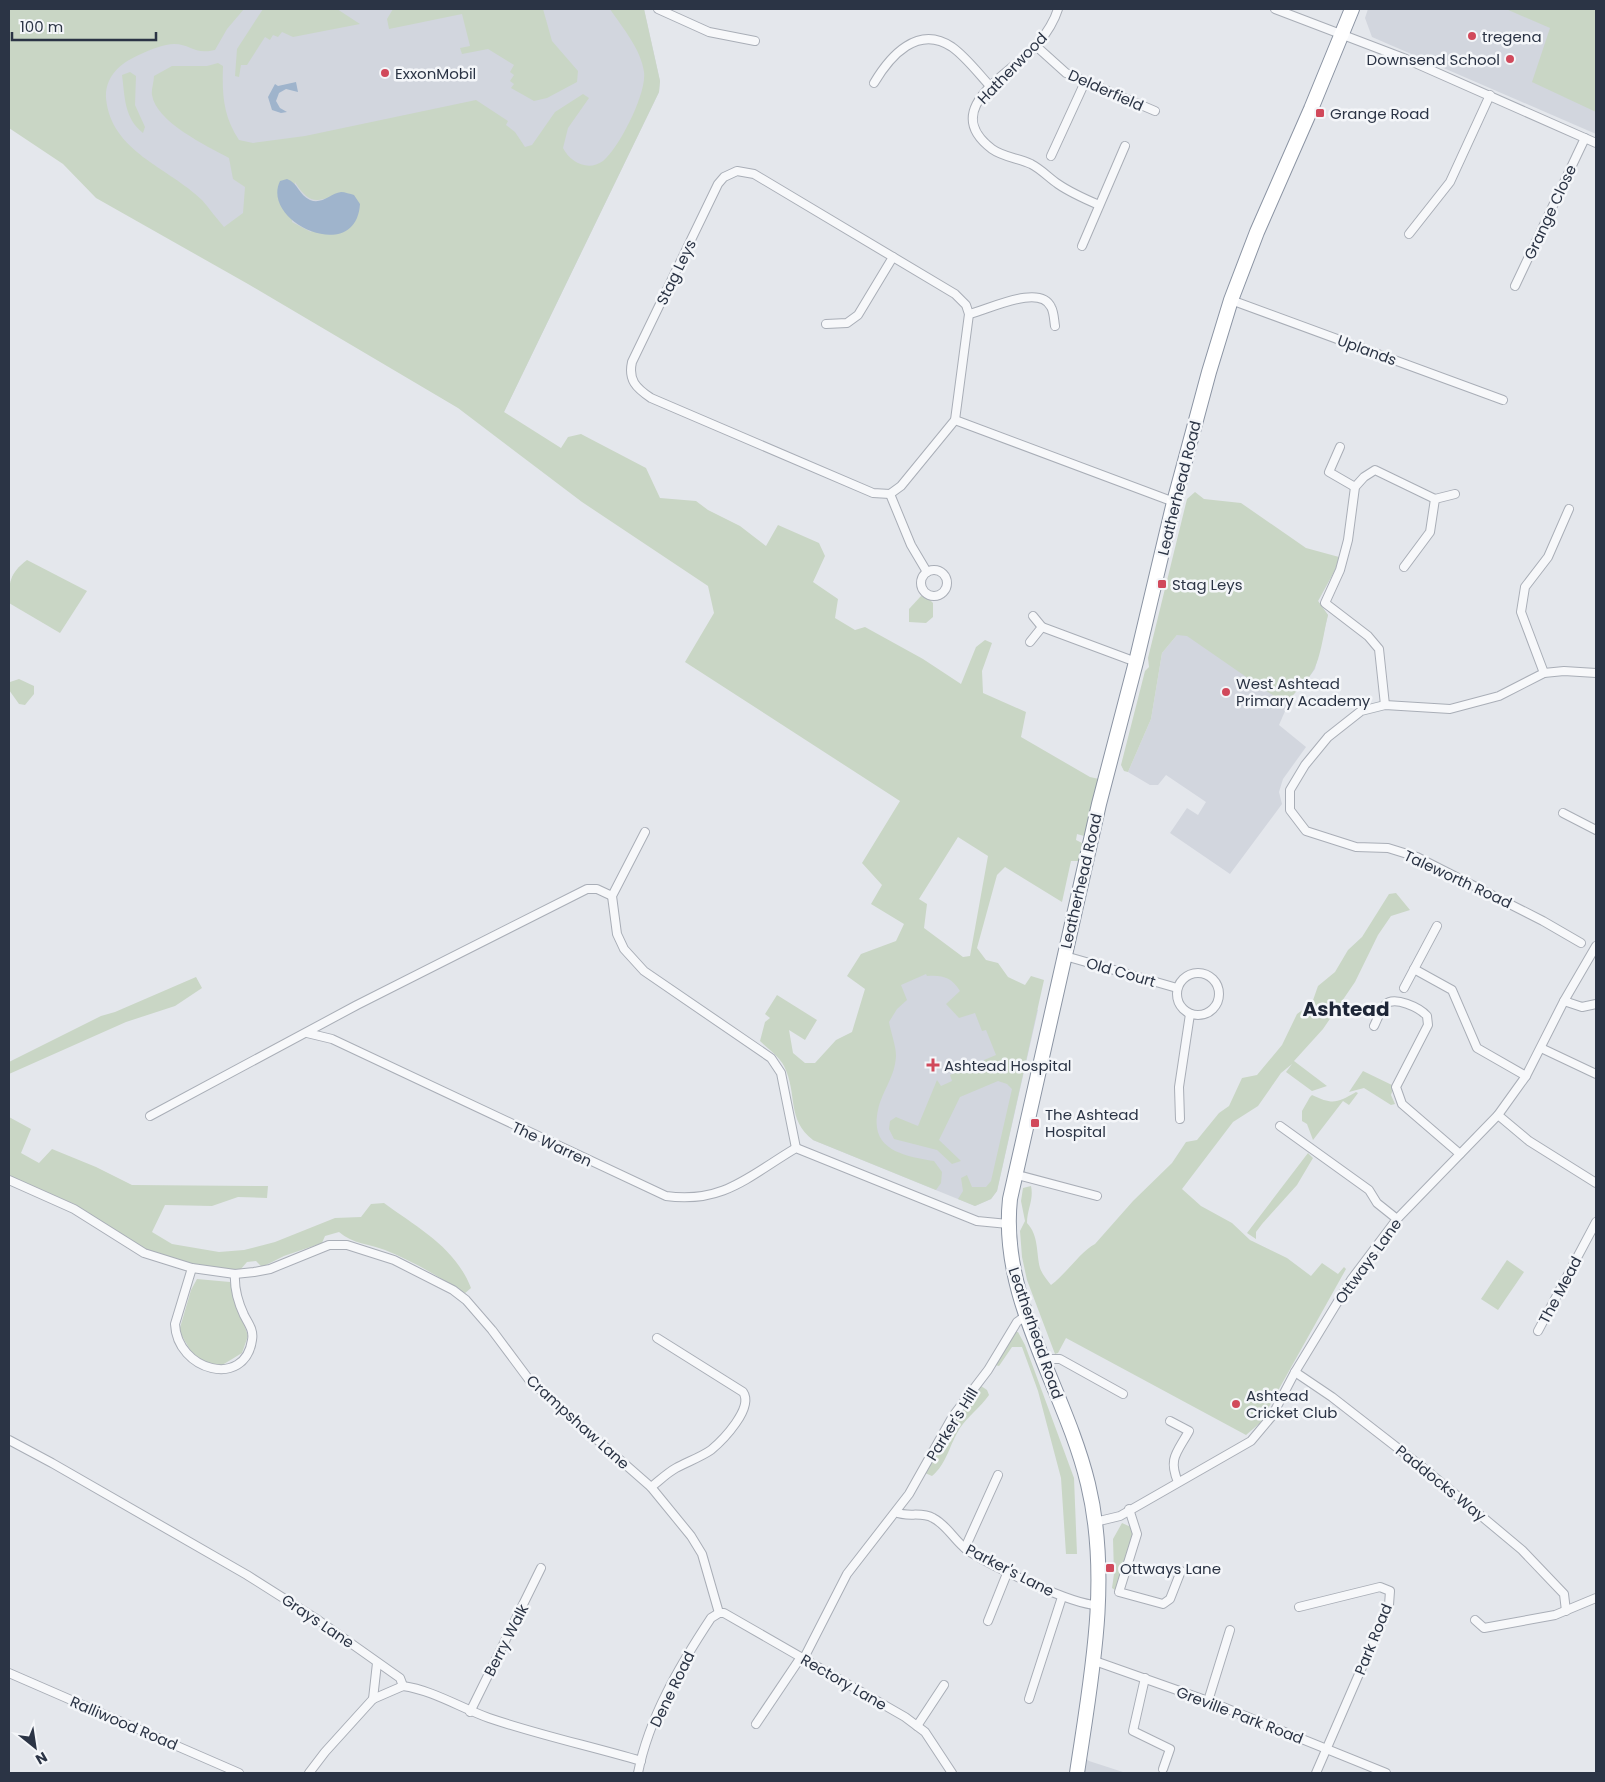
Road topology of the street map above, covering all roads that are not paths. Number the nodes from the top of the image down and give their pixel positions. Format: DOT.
graph roads {
  1 [pos="658,9"];
  2 [pos="1058,9"];
  3 [pos="1275,9"];
  4 [pos="1352,9"];
  5 [pos="1342,34"];
  6 [pos="755,41"];
  7 [pos="1036,46"];
  8 [pos="1085,82"];
  9 [pos="874,83"];
  10 [pos="990,86"];
  11 [pos="1490,95"];
  12 [pos="1155,111"];
  13 [pos="1585,138"];
  14 [pos="1596,143"];
  15 [pos="1125,146"];
  16 [pos="1051,156"];
  17 [pos="1099,205"];
  18 [pos="1409,234"];
  19 [pos="1082,246"];
  20 [pos="893,258"];
  21 [pos="1515,286"];
  22 [pos="1231,300"];
  23 [pos="969,314"];
  24 [pos="826,324"];
  25 [pos="1055,326"];
  26 [pos="1503,400"];
  27 [pos="955,420"];
  28 [pos="1340,447"];
  29 [pos="1356,487"];
  30 [pos="890,494"];
  31 [pos="1455,494"];
  32 [pos="1434,499"];
  33 [pos="1174,502"];
  34 [pos="1569,509"];
  35 [pos="1404,567"];
  36 [pos="927,572"];
  37 [pos="1033,616"];
  38 [pos="1042,627"];
  39 [pos="1030,642"];
  40 [pos="1136,662"];
  41 [pos="1544,673"];
  42 [pos="1596,673"];
  43 [pos="1385,705"];
  44 [pos="1564,813"];
  45 [pos="1596,830"];
  46 [pos="645,832"];
  47 [pos="612,896"];
  48 [pos="1437,926"];
  49 [pos="1581,943"];
  50 [pos="1596,946"];
  51 [pos="1065,956"];
  52 [pos="1414,969"];
  53 [pos="1177,988"];
  54 [pos="1404,988"];
  55 [pos="1564,1001"];
  56 [pos="1596,1004"];
  57 [pos="1190,1014"];
  58 [pos="1374,1026"];
  59 [pos="307,1033"];
  60 [pos="1542,1048"];
  61 [pos="1596,1074"];
  62 [pos="1526,1076"];
  63 [pos="1498,1115"];
  64 [pos="150,1116"];
  65 [pos="1180,1119"];
  66 [pos="1280,1126"];
  67 [pos="796,1148"];
  68 [pos="1460,1154"];
  69 [pos="1014,1174"];
  70 [pos="9,1180"];
  71 [pos="1596,1183"];
  72 [pos="1097,1196"];
  73 [pos="1397,1219"];
  74 [pos="1596,1222"];
  75 [pos="1008,1224"];
  76 [pos="192,1268"];
  77 [pos="235,1274"];
  78 [pos="1027,1315"];
  79 [pos="1538,1331"];
  80 [pos="658,1338"];
  81 [pos="1044,1359"];
  82 [pos="1295,1372"];
  83 [pos="1123,1394"];
  84 [pos="1170,1421"];
  85 [pos="9,1440"];
  86 [pos="998,1475"];
  87 [pos="1178,1482"];
  88 [pos="651,1487"];
  89 [pos="1129,1509"];
  90 [pos="896,1512"];
  91 [pos="1095,1522"];
  92 [pos="965,1548"];
  93 [pos="541,1568"];
  94 [pos="1008,1571"];
  95 [pos="1181,1571"];
  96 [pos="1062,1597"];
  97 [pos="1596,1598"];
  98 [pos="1098,1605"];
  99 [pos="1299,1607"];
  100 [pos="1566,1611"];
  101 [pos="719,1612"];
  102 [pos="1475,1620"];
  103 [pos="988,1621"];
  104 [pos="1230,1630"];
  105 [pos="802,1658"];
  106 [pos="1092,1660"];
  107 [pos="377,1663"];
  108 [pos="9,1673"];
  109 [pos="1145,1678"];
  110 [pos="944,1685"];
  111 [pos="403,1686"];
  112 [pos="373,1698"];
  113 [pos="1028,1699"];
  114 [pos="1208,1701"];
  115 [pos="470,1712"];
  116 [pos="756,1724"];
  117 [pos="917,1726"];
  118 [pos="1327,1749"];
  119 [pos="640,1761"];
  120 [pos="1163,1768"];
  121 [pos="239,1773"];
  122 [pos="309,1773"];
  123 [pos="638,1773"];
  124 [pos="952,1773"];
  125 [pos="1077,1773"];
  126 [pos="1316,1773"];
  127 [pos="1386,1773"];
  1 -- 6 [label="street"];
  2 -- 7 [label="street, Hatherwood"];
  3 -- 5 [label="street"];
  4 -- 5 [label="highway, Leatherhead Road"];
  5 -- 11 [label="street"];
  5 -- 22 [label="highway, Leatherhead Road"];
  7 -- 8 [label="street, Delderfield"];
  7 -- 10 [label="street, Hatherwood"];
  8 -- 12 [label="street, Delderfield"];
  8 -- 16 [label="street"];
  9 -- 10 [label="street"];
  10 -- 17 [label="street, Hatherwood"];
  11 -- 13 [label="street"];
  11 -- 18 [label="street"];
  13 -- 14 [label="street"];
  13 -- 21 [label="street, Grange Close"];
  15 -- 17 [label="street"];
  17 -- 19 [label="street"];
  20 -- 23 [label="street, Stag Leys"];
  20 -- 24 [label="street"];
  20 -- 30 [label="street, Stag Leys"];
  22 -- 26 [label="street, Uplands"];
  22 -- 33 [label="highway, Leatherhead Road"];
  23 -- 25 [label="street"];
  23 -- 27 [label="street"];
  27 -- 30 [label="street"];
  27 -- 33 [label="street"];
  28 -- 29 [label="street"];
  29 -- 32 [label="street"];
  29 -- 43 [label="street"];
  30 -- 36 [label="street"];
  31 -- 32 [label="street"];
  32 -- 35 [label="street"];
  33 -- 40 [label="highway, Leatherhead Road"];
  34 -- 41 [label="street"];
  37 -- 38 [label="street"];
  38 -- 39 [label="street"];
  38 -- 40 [label="street"];
  40 -- 51 [label="highway, Leatherhead Road"];
  41 -- 42 [label="street, Taleworth Road"];
  41 -- 43 [label="street, Taleworth Road"];
  43 -- 49 [label="street, Taleworth Road"];
  44 -- 45 [label="street"];
  46 -- 47 [label="street"];
  47 -- 59 [label="street"];
  47 -- 67 [label="street"];
  48 -- 52 [label="street"];
  50 -- 55 [label="street, Ottways Lane"];
  51 -- 53 [label="street, Old Court"];
  51 -- 69 [label="highway, Leatherhead Road"];
  52 -- 54 [label="street"];
  52 -- 62 [label="street"];
  53 -- 57 [label="street"];
  53 -- 57 [label="street"];
  55 -- 56 [label="street"];
  55 -- 60 [label="street, Ottways Lane"];
  57 -- 65 [label="street"];
  58 -- 68 [label="street"];
  59 -- 64 [label="street"];
  59 -- 67 [label="street, The Warren"];
  60 -- 61 [label="street"];
  60 -- 62 [label="street, Ottways Lane"];
  62 -- 63 [label="street, Ottways Lane"];
  63 -- 68 [label="street, Ottways Lane"];
  63 -- 71 [label="street"];
  66 -- 73 [label="street"];
  67 -- 75 [label="street"];
  68 -- 73 [label="street, Ottways Lane"];
  69 -- 72 [label="street"];
  69 -- 75 [label="highway, Leatherhead Road"];
  70 -- 76 [label="street, Crampshaw Lane"];
  73 -- 82 [label="street, Ottways Lane"];
  74 -- 79 [label="street, The Mead"];
  75 -- 78 [label="highway, Leatherhead Road"];
  76 -- 77 [label="street, Crampshaw Lane"];
  76 -- 77 [label="street"];
  77 -- 88 [label="street, Crampshaw Lane"];
  78 -- 81 [label="highway, Leatherhead Road"];
  78 -- 90 [label="street, Parker's Hill"];
  80 -- 88 [label="street"];
  81 -- 83 [label="street"];
  81 -- 91 [label="highway, Leatherhead Road"];
  82 -- 87 [label="street, Ottways Lane"];
  82 -- 100 [label="street, Paddocks Way"];
  84 -- 87 [label="street"];
  85 -- 107 [label="street, Grays Lane"];
  86 -- 92 [label="street"];
  87 -- 89 [label="street, Ottways Lane"];
  88 -- 101 [label="street, Crampshaw Lane"];
  89 -- 91 [label="street, Ottways Lane"];
  89 -- 95 [label="street"];
  90 -- 92 [label="street, Parker's Lane"];
  90 -- 105 [label="street"];
  91 -- 98 [label="highway, Leatherhead Road"];
  92 -- 94 [label="street, Parker's Lane"];
  93 -- 115 [label="street, Berry Walk"];
  94 -- 96 [label="street, Parker's Lane"];
  94 -- 103 [label="street"];
  96 -- 98 [label="street, Parker's Lane"];
  96 -- 113 [label="street"];
  97 -- 100 [label="street"];
  98 -- 106 [label="highway, Leatherhead Road"];
  99 -- 118 [label="street, Park Road"];
  100 -- 102 [label="street"];
  101 -- 105 [label="street, Rectory Lane"];
  101 -- 119 [label="street, Dene Road"];
  104 -- 114 [label="street"];
  105 -- 116 [label="street"];
  105 -- 117 [label="street, Rectory Lane"];
  106 -- 109 [label="street, Greville Park Road"];
  106 -- 125 [label="highway, Leatherhead Road"];
  107 -- 111 [label="street, Grays Lane"];
  107 -- 112 [label="street"];
  108 -- 121 [label="street, Ralliwood Road"];
  109 -- 114 [label="street, Greville Park Road"];
  109 -- 120 [label="street"];
  110 -- 117 [label="street"];
  111 -- 112 [label="street"];
  111 -- 115 [label="street, Grays Lane"];
  112 -- 122 [label="street"];
  114 -- 118 [label="street, Greville Park Road"];
  115 -- 119 [label="street, Grays Lane"];
  117 -- 124 [label="street, Rectory Lane"];
  118 -- 126 [label="street, Park Road"];
  118 -- 127 [label="street, Greville Park Road"];
  119 -- 123 [label="street, Dene Road"];
}
